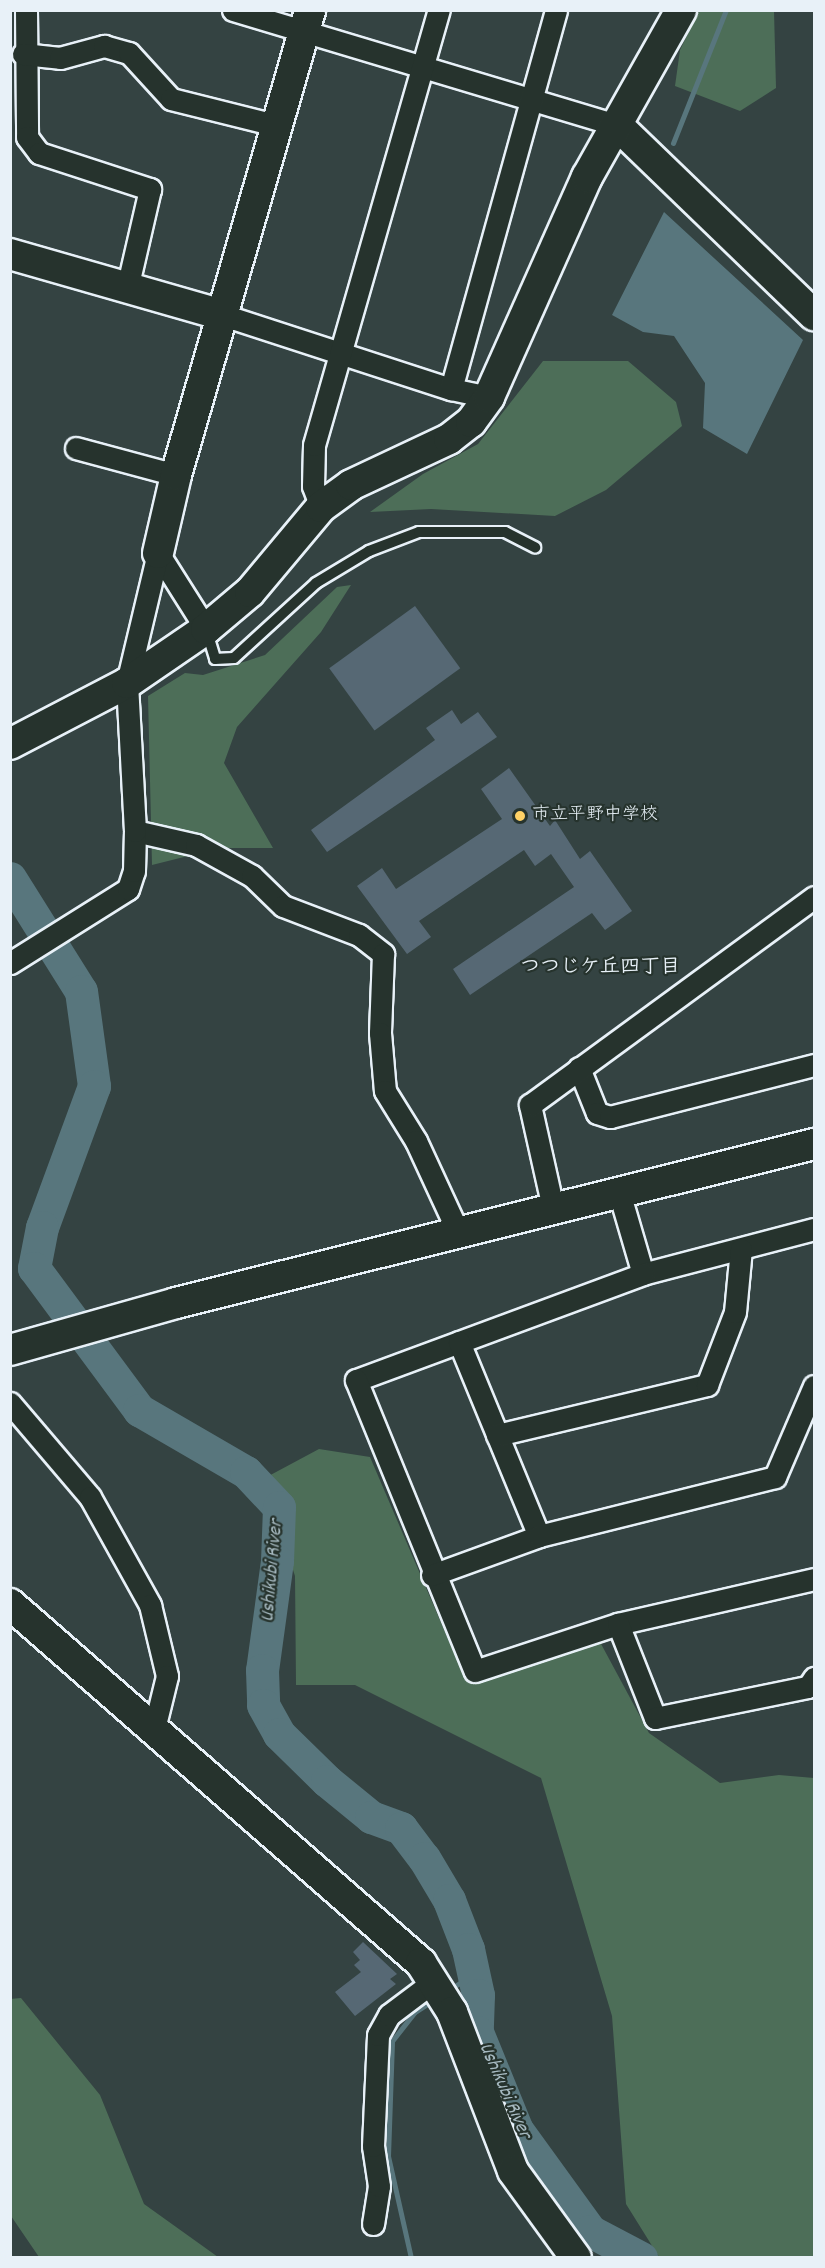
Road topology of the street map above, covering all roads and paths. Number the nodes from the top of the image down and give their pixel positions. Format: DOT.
graph roads {
  1 [pos="26,10"];
  2 [pos="234,10"];
  3 [pos="439,10"];
  4 [pos="556,10"];
  5 [pos="681,10"];
  6 [pos="307,21"];
  7 [pos="24,54"];
  8 [pos="423,67"];
  9 [pos="531,99"];
  10 [pos="617,125"];
  11 [pos="279,126"];
  12 [pos="10,254"];
  13 [pos="127,290"];
  14 [pos="223,315"];
  15 [pos="814,315"];
  16 [pos="341,351"];
  17 [pos="451,389"];
  18 [pos="489,397"];
  19 [pos="76,448"];
  20 [pos="176,475"];
  21 [pos="321,507"];
  22 [pos="535,547"];
  23 [pos="158,553"];
  24 [pos="206,629"];
  25 [pos="127,683"];
  26 [pos="10,744"];
  27 [pos="135,831"];
  28 [pos="814,897"];
  29 [pos="10,963"];
  30 [pos="814,1065"];
  31 [pos="579,1068"];
  32 [pos="814,1144"];
  33 [pos="619,1192"];
  34 [pos="553,1208"];
  35 [pos="814,1229"];
  36 [pos="458,1232"];
  37 [pos="741,1249"];
  38 [pos="643,1274"];
  39 [pos="459,1342"];
  40 [pos="10,1350"];
  41 [pos="814,1386"];
  42 [pos="10,1403"];
  43 [pos="497,1434"];
  44 [pos="538,1536"];
  45 [pos="432,1575"];
  46 [pos="814,1579"];
  47 [pos="10,1604"];
  48 [pos="618,1624"];
  49 [pos="814,1678"];
  50 [pos="154,1729"];
  51 [pos="433,1982"];
  52 [pos="373,2224"];
  53 [pos="576,2258"];
  1 -- 7 [label="street"];
  2 -- 6 [label="street"];
  3 -- 8 [label="street"];
  4 -- 9 [label="street"];
  5 -- 10 [label="street"];
  6 -- 8 [label="street"];
  6 -- 11 [label="street"];
  7 -- 11 [label="street"];
  7 -- 13 [label="street"];
  8 -- 9 [label="street"];
  8 -- 16 [label="street"];
  9 -- 10 [label="street"];
  9 -- 17 [label="street"];
  10 -- 15 [label="street"];
  10 -- 18 [label="street"];
  11 -- 14 [label="street"];
  12 -- 13 [label="street"];
  13 -- 14 [label="street"];
  14 -- 16 [label="street"];
  14 -- 20 [label="street"];
  16 -- 17 [label="street"];
  16 -- 21 [label="street"];
  17 -- 18 [label="street"];
  18 -- 21 [label="street"];
  19 -- 20 [label="street"];
  20 -- 23 [label="street"];
  21 -- 24 [label="street"];
  22 -- 24 [label="lane"];
  23 -- 24 [label="street"];
  23 -- 25 [label="street"];
  24 -- 25 [label="street"];
  25 -- 26 [label="street"];
  25 -- 27 [label="street"];
  27 -- 29 [label="street"];
  27 -- 36 [label="street"];
  28 -- 31 [label="street"];
  30 -- 31 [label="street"];
  31 -- 34 [label="street"];
  32 -- 33 [label="street"];
  33 -- 34 [label="street"];
  33 -- 38 [label="street"];
  34 -- 36 [label="street"];
  35 -- 37 [label="street"];
  36 -- 40 [label="street"];
  37 -- 38 [label="street"];
  37 -- 43 [label="street"];
  38 -- 39 [label="street"];
  39 -- 43 [label="street"];
  39 -- 45 [label="street"];
  41 -- 44 [label="street"];
  42 -- 50 [label="street"];
  43 -- 44 [label="street"];
  44 -- 45 [label="street"];
  45 -- 48 [label="street"];
  46 -- 48 [label="street"];
  47 -- 50 [label="street"];
  48 -- 49 [label="street"];
  50 -- 51 [label="street"];
  51 -- 52 [label="street"];
  51 -- 53 [label="street"];
}
